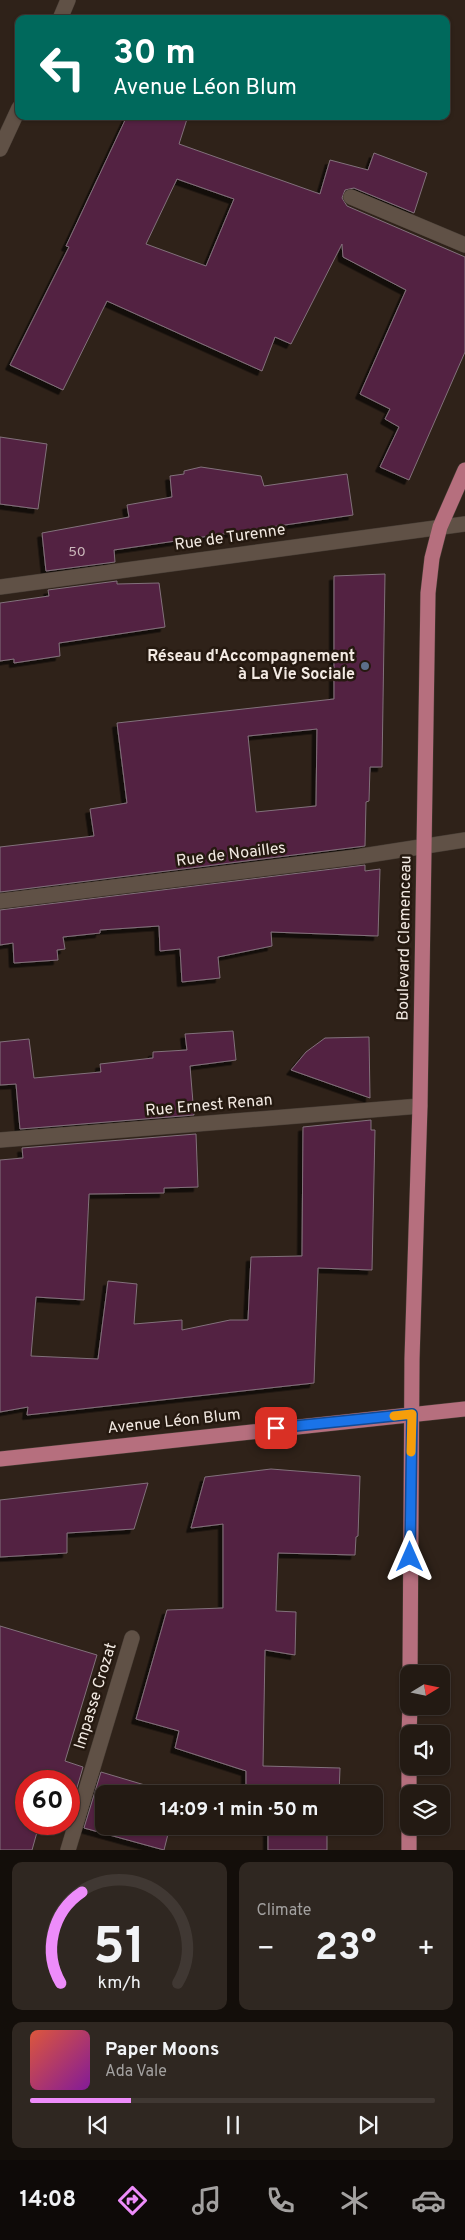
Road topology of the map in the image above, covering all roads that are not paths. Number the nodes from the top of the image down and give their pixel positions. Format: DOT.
graph roads {
  1 [pos="68,0"];
  2 [pos="62,15"];
  3 [pos="15,117"];
  4 [pos="0,149"];
  5 [pos="351,197"];
  6 [pos="465,245"];
  7 [pos="465,470"];
  8 [pos="465,524"];
  9 [pos="440,527"];
  10 [pos="0,587"];
  11 [pos="465,840"];
  12 [pos="424,845"];
  13 [pos="0,901"];
  14 [pos="420,1106"];
  15 [pos="0,1140"];
  16 [pos="465,1409"];
  17 [pos="412,1414"];
  18 [pos="0,1459"];
  19 [pos="132,1638"];
  20 [pos="410,1665"];
  21 [pos="408,1835"];
  22 [pos="68,1850"];
  23 [pos="408,1850"];
  1 -- 2 [label="street"];
  3 -- 4 [label="street"];
  5 -- 6 [label="street"];
  7 -- 9 [label="main road, Boulevard Clemenceau"];
  8 -- 9 [label="street, Rue de Turenne"];
  9 -- 10 [label="street, Rue de Turenne"];
  9 -- 12 [label="main road, Boulevard Clemenceau"];
  11 -- 12 [label="street, Rue de Noailles"];
  12 -- 13 [label="street, Rue de Noailles"];
  12 -- 14 [label="main road, Boulevard Clemenceau"];
  14 -- 15 [label="street, Rue Ernest Renan"];
  14 -- 17 [label="main road, Boulevard Clemenceau"];
  16 -- 17 [label="main road, Avenue Léon Blum"];
  17 -- 18 [label="main road, Avenue Léon Blum"];
  17 -- 20 [label="main road, Boulevard Clemenceau"];
  19 -- 22 [label="street, Impasse Crozat"];
  21 -- 23 [label="main road"];
}
